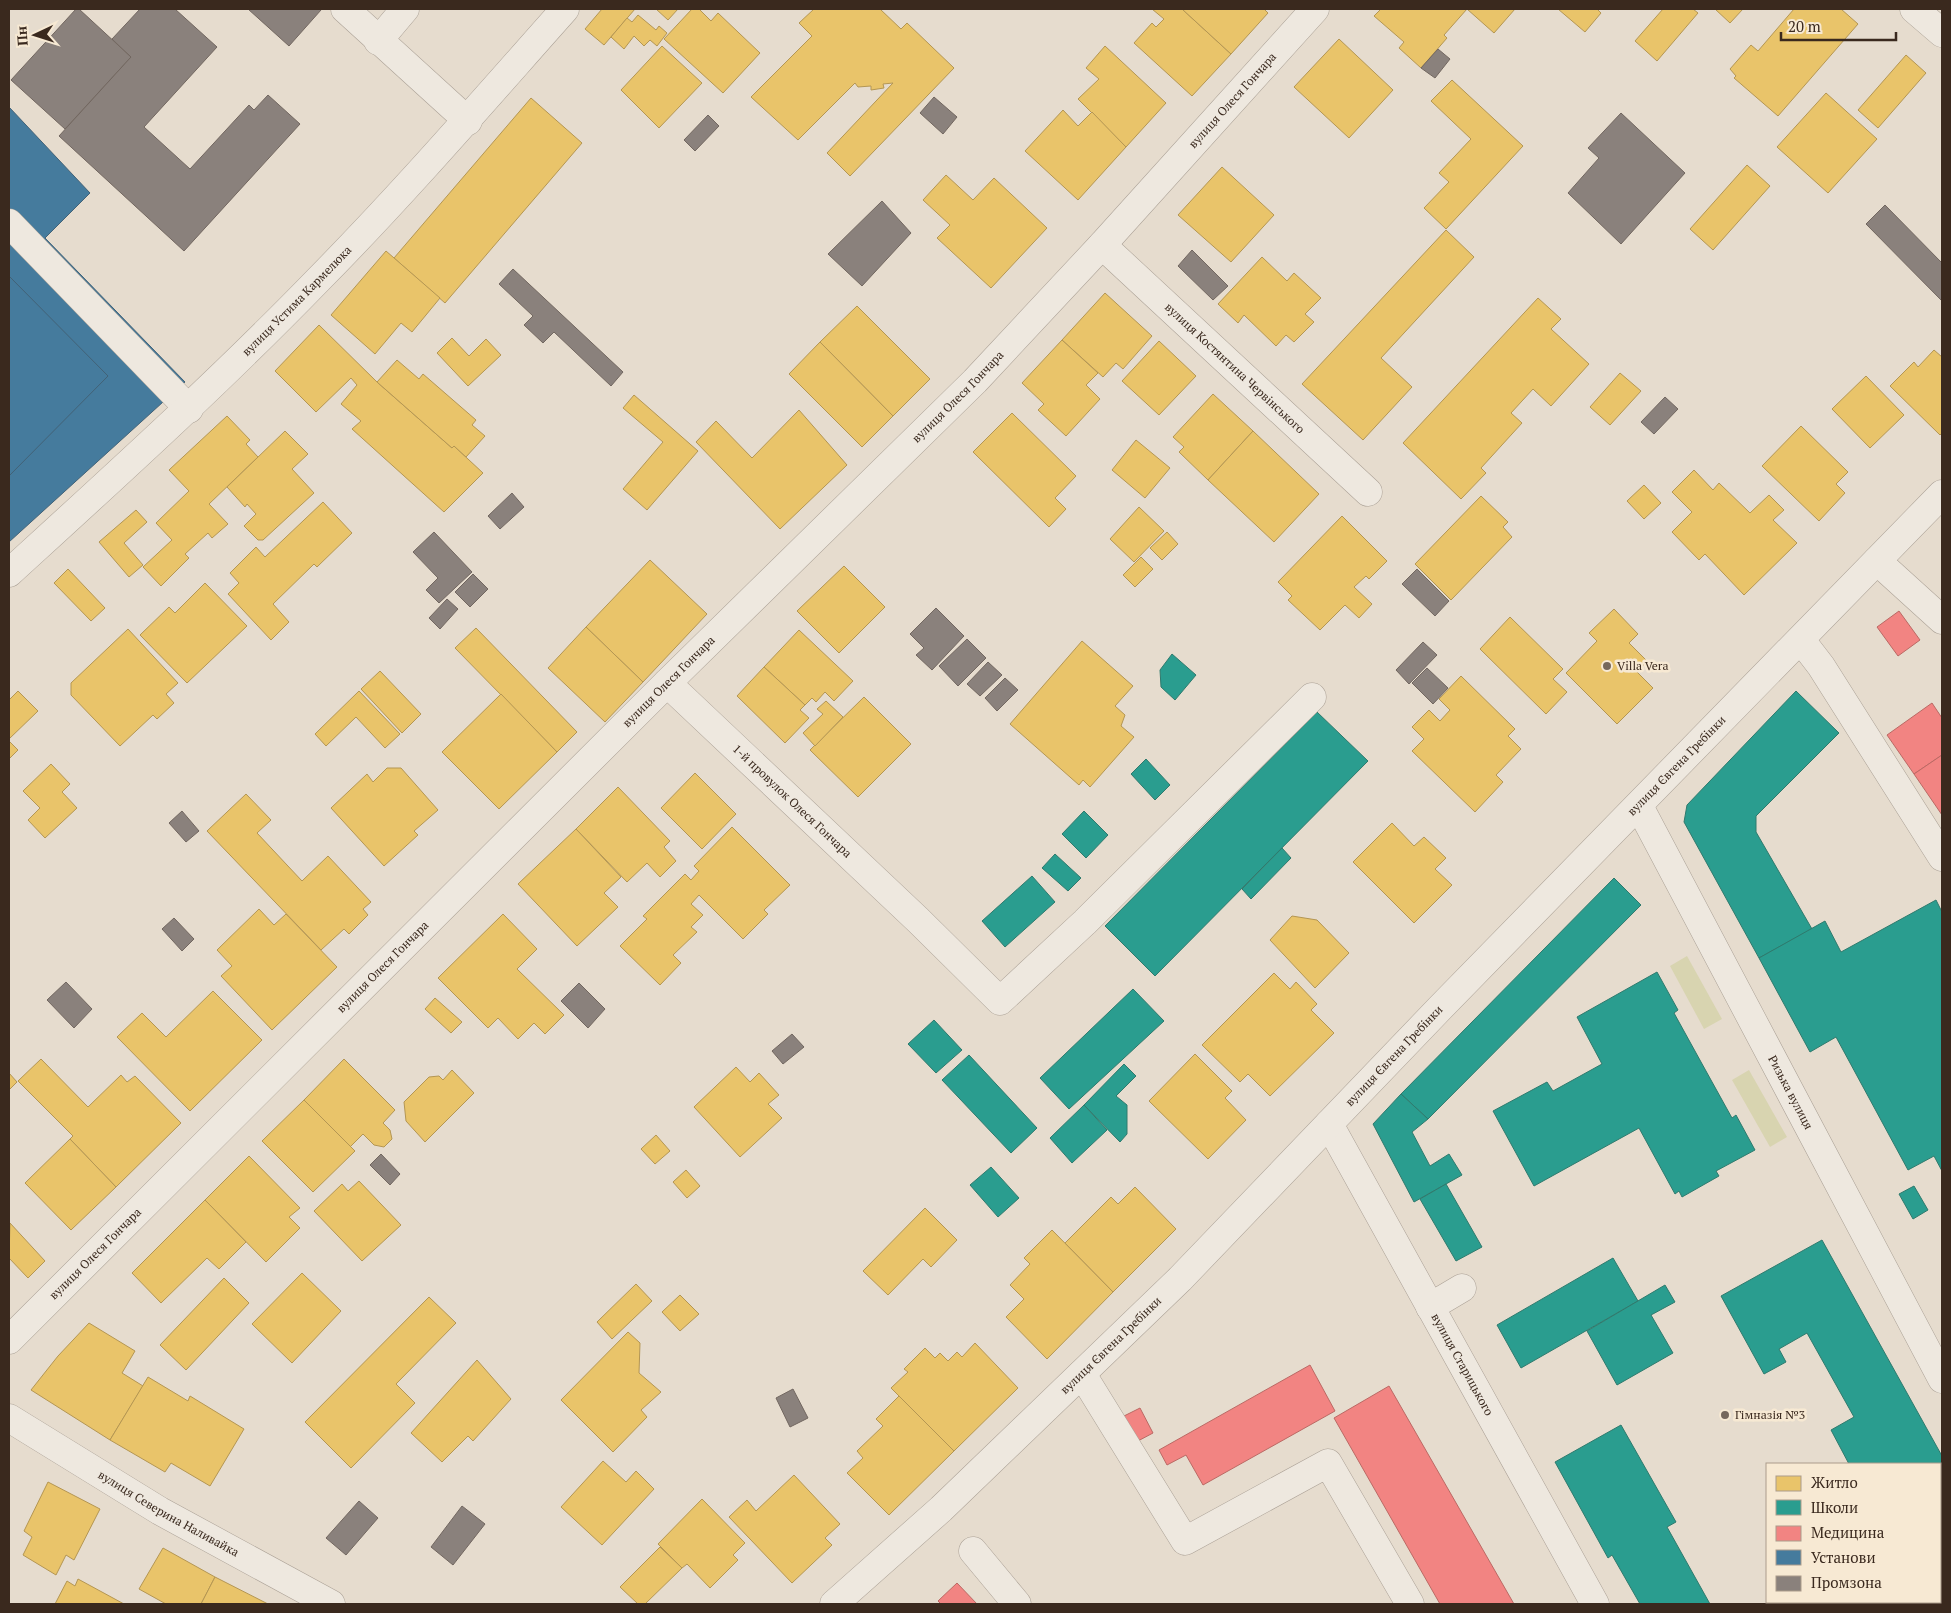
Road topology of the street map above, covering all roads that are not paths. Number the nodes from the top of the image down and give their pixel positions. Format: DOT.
graph roads {
  1 [pos="345,9"];
  2 [pos="405,9"];
  3 [pos="564,9"];
  4 [pos="1315,9"];
  5 [pos="1914,9"];
  6 [pos="1942,32"];
  7 [pos="378,41"];
  8 [pos="468,121"];
  9 [pos="9,223"];
  10 [pos="1102,245"];
  11 [pos="189,409"];
  12 [pos="1368,492"];
  13 [pos="1942,494"];
  14 [pos="1877,562"];
  15 [pos="9,573"];
  16 [pos="1942,620"];
  17 [pos="1801,640"];
  18 [pos="667,683"];
  19 [pos="1312,697"];
  20 [pos="1639,806"];
  21 [pos="1942,857"];
  22 [pos="1329,1124"];
  23 [pos="1462,1288"];
  24 [pos="1430,1307"];
  25 [pos="9,1340"];
  26 [pos="1082,1374"];
  27 [pos="1942,1379"];
  28 [pos="9,1418"];
  29 [pos="973,1551"];
  30 [pos="330,1604"];
  31 [pos="834,1604"];
  32 [pos="1017,1604"];
  33 [pos="1410,1604"];
  34 [pos="1595,1604"];
  1 -- 7 [label="street"];
  2 -- 7 [label="street"];
  3 -- 8 [label="street, вулиця Устима Кармелюка"];
  4 -- 10 [label="street, вулиця Олеся Гончара"];
  5 -- 6 [label="street"];
  7 -- 8 [label="street"];
  8 -- 11 [label="street, вулиця Устима Кармелюка"];
  9 -- 11 [label="street"];
  10 -- 12 [label="street, вулиця Костянтина Червінського"];
  10 -- 18 [label="street, вулиця Олеся Гончара"];
  11 -- 15 [label="street, вулиця Устима Кармелюка"];
  13 -- 14 [label="street, вулиця Євгена Гребінки"];
  14 -- 16 [label="street"];
  14 -- 17 [label="street, вулиця Євгена Гребінки"];
  17 -- 20 [label="street, вулиця Євгена Гребінки"];
  17 -- 21 [label="street"];
  18 -- 19 [label="street, 1-й провулок Олеся Гончара"];
  18 -- 25 [label="street, вулиця Олеся Гончара"];
  20 -- 22 [label="street, вулиця Євгена Гребінки"];
  20 -- 27 [label="street, Ризька вулиця"];
  22 -- 24 [label="street, вулиця Старицького"];
  22 -- 26 [label="street, вулиця Євгена Гребінки"];
  23 -- 24 [label="street"];
  24 -- 34 [label="street, вулиця Старицького"];
  26 -- 31 [label="street, вулиця Євгена Гребінки"];
  26 -- 33 [label="street"];
  28 -- 30 [label="street, вулиця Северина Наливайка"];
  29 -- 32 [label="street"];
}
